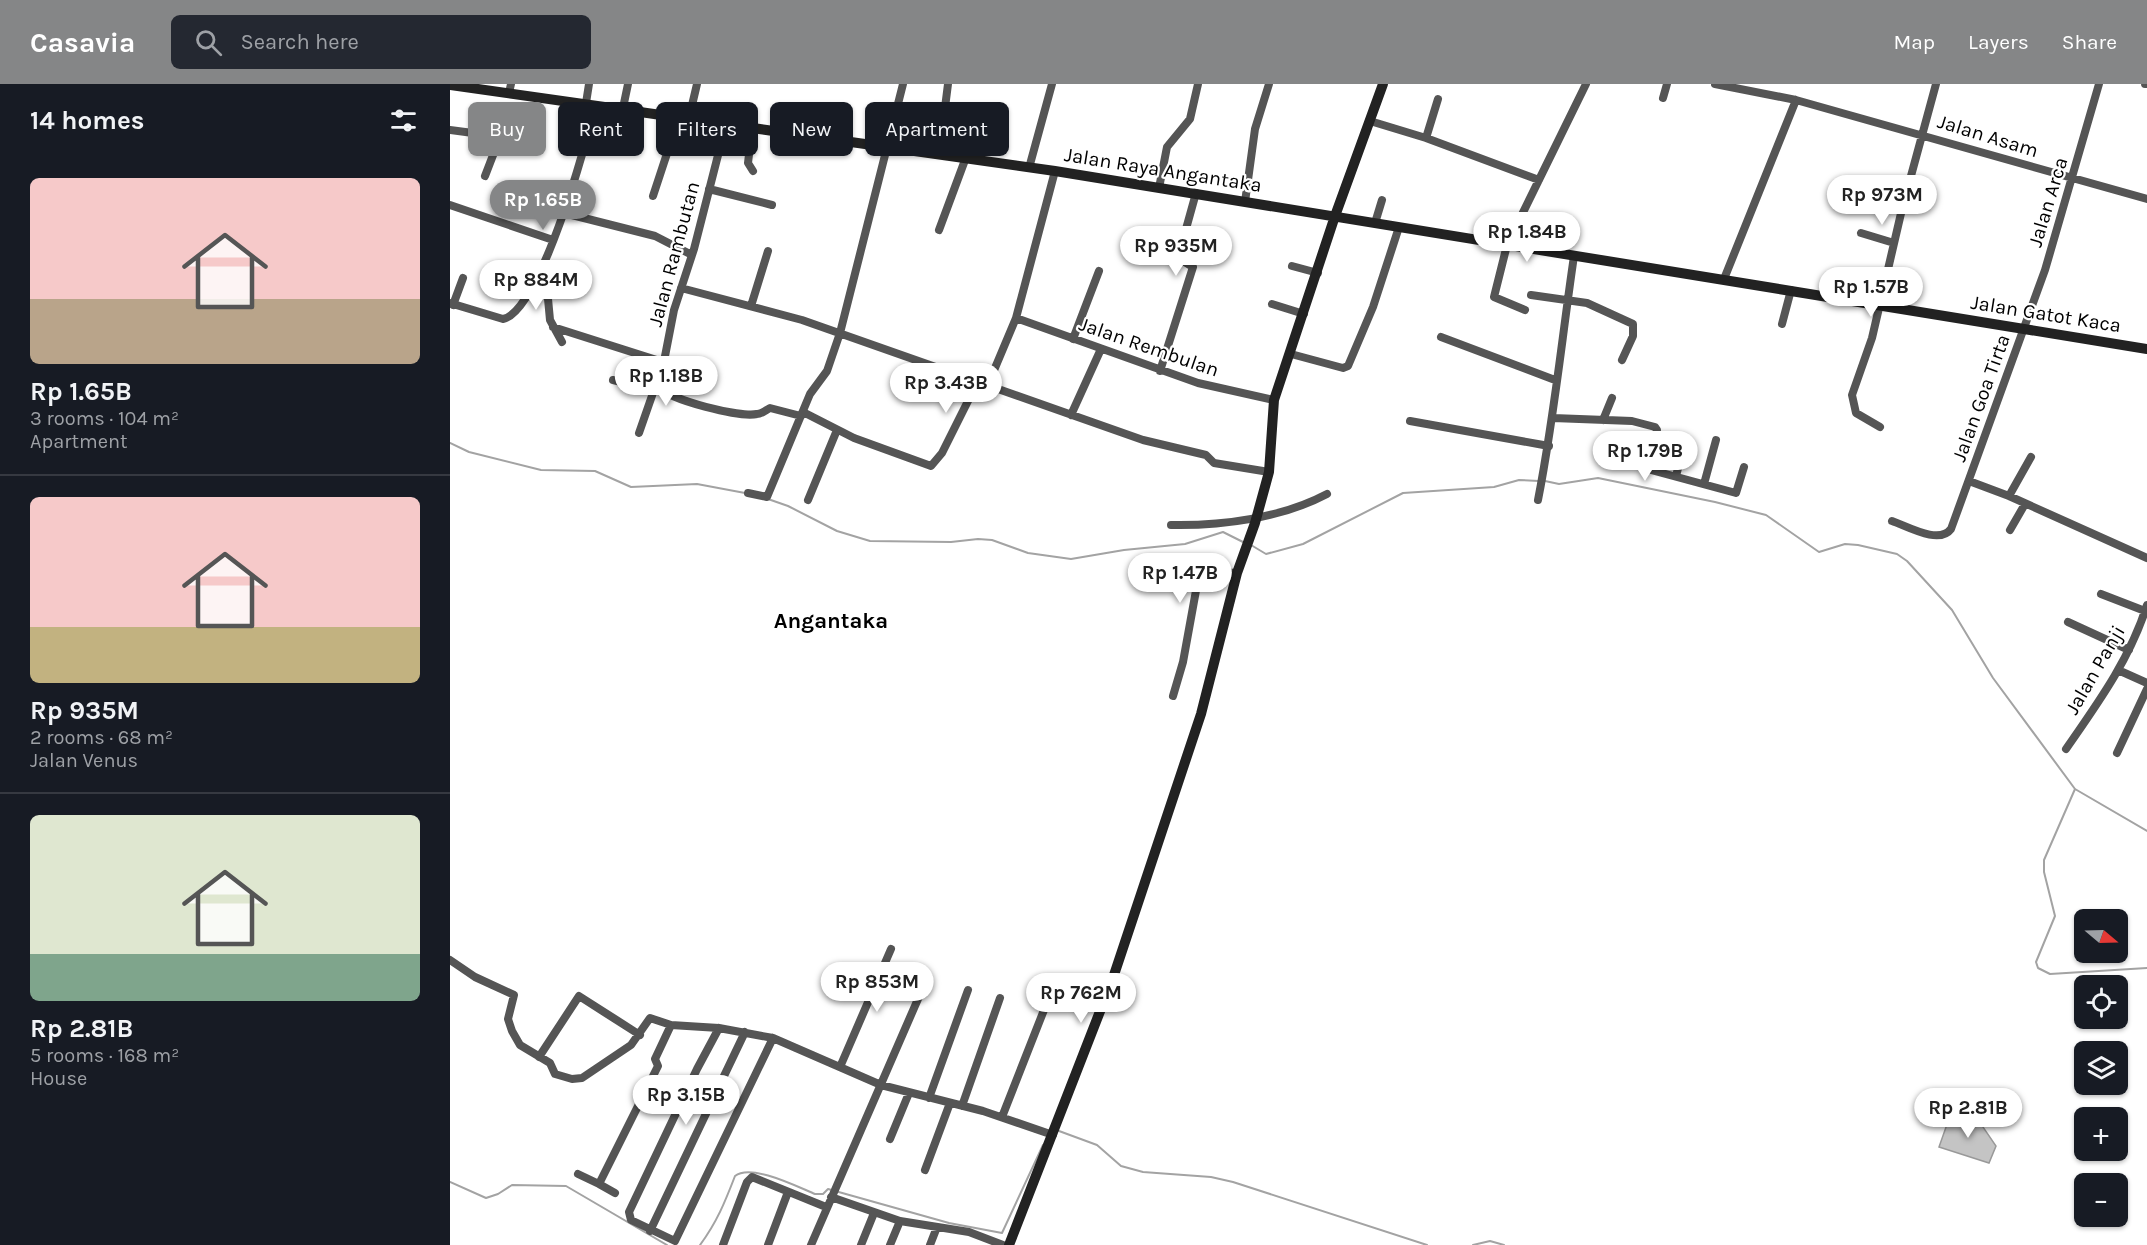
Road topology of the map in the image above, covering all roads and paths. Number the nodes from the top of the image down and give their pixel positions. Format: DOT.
graph roads {
  1 [pos="589,84"];
  2 [pos="628,84"];
  3 [pos="698,84"];
  4 [pos="903,84"];
  5 [pos="948,84"];
  6 [pos="1052,84"];
  7 [pos="1198,84"];
  8 [pos="1269,84"];
  9 [pos="1383,84"];
  10 [pos="1586,84"];
  11 [pos="1667,84"];
  12 [pos="1715,84"];
  13 [pos="1936,84"];
  14 [pos="2099,84"];
  15 [pos="450,85"];
  16 [pos="510,89"];
  17 [pos="1664,98"];
  18 [pos="1438,99"];
  19 [pos="1796,99"];
  20 [pos="579,102"];
  21 [pos="590,102"];
  22 [pos="624,102"];
  23 [pos="690,102"];
  24 [pos="899,102"];
  25 [pos="946,102"];
  26 [pos="1370,121"];
  27 [pos="450,130"];
  28 [pos="758,130"];
  29 [pos="1923,134"];
  30 [pos="1426,138"];
  31 [pos="865,145"];
  32 [pos="583,156"];
  33 [pos="669,156"];
  34 [pos="718,156"];
  35 [pos="749,156"];
  36 [pos="886,156"];
  37 [pos="945,156"];
  38 [pos="964,159"];
  39 [pos="1029,168"];
  40 [pos="753,171"];
  41 [pos="1055,171"];
  42 [pos="485,176"];
  43 [pos="2073,179"];
  44 [pos="1539,180"];
  45 [pos="1160,188"];
  46 [pos="709,189"];
  47 [pos="1196,193"];
  48 [pos="653,196"];
  49 [pos="2146,196"];
  50 [pos="1382,200"];
  51 [pos="1245,202"];
  52 [pos="450,205"];
  53 [pos="772,205"];
  54 [pos="564,213"];
  55 [pos="1335,216"];
  56 [pos="1376,223"];
  57 [pos="1399,227"];
  58 [pos="939,230"];
  59 [pos="1861,233"];
  60 [pos="553,240"];
  61 [pos="1894,243"];
  62 [pos="1507,245"];
  63 [pos="768,251"];
  64 [pos="692,255"];
  65 [pos="1574,256"];
  66 [pos="1292,266"];
  67 [pos="545,267"];
  68 [pos="1099,271"];
  69 [pos="1318,273"];
  70 [pos="463,278"];
  71 [pos="1724,279"];
  72 [pos="681,288"];
  73 [pos="1791,290"];
  74 [pos="1532,295"];
  75 [pos="1568,298"];
  76 [pos="452,304"];
  77 [pos="1272,304"];
  78 [pos="1881,305"];
  79 [pos="751,306"];
  80 [pos="1525,310"];
  81 [pos="1305,314"];
  82 [pos="1016,318"];
  83 [pos="1782,324"];
  84 [pos="554,327"];
  85 [pos="2024,327"];
  86 [pos="840,333"];
  87 [pos="1441,337"];
  88 [pos="1073,339"];
  89 [pos="562,342"];
  90 [pos="1101,349"];
  91 [pos="2147,349"];
  92 [pos="1291,354"];
  93 [pos="1622,360"];
  94 [pos="663,362"];
  95 [pos="1160,370"];
  96 [pos="613,380"];
  97 [pos="1556,380"];
  98 [pos="977,383"];
  99 [pos="987,387"];
  100 [pos="656,389"];
  101 [pos="1611,398"];
  102 [pos="1274,400"];
  103 [pos="802,414"];
  104 [pos="1071,415"];
  105 [pos="1553,418"];
  106 [pos="1603,420"];
  107 [pos="1410,421"];
  108 [pos="1880,427"];
  109 [pos="837,430"];
  110 [pos="639,433"];
  111 [pos="1686,438"];
  112 [pos="1716,441"];
  113 [pos="1549,446"];
  114 [pos="2031,458"];
  115 [pos="1744,467"];
  116 [pos="1269,472"];
  117 [pos="1676,476"];
  118 [pos="1969,481"];
  119 [pos="1704,483"];
  120 [pos="748,493"];
  121 [pos="1328,494"];
  122 [pos="2009,496"];
  123 [pos="808,500"];
  124 [pos="1538,500"];
  125 [pos="2025,504"];
  126 [pos="1257,516"];
  127 [pos="1892,521"];
  128 [pos="1171,525"];
  129 [pos="2010,530"];
  130 [pos="2147,558"];
  131 [pos="1237,573"];
  132 [pos="2102,594"];
  133 [pos="2146,608"];
  134 [pos="2068,622"];
  135 [pos="2129,650"];
  136 [pos="2118,670"];
  137 [pos="2147,683"];
  138 [pos="2147,689"];
  139 [pos="1173,696"];
  140 [pos="2066,749"];
  141 [pos="2117,753"];
  142 [pos="891,949"];
  143 [pos="450,960"];
  144 [pos="927,976"];
  145 [pos="1053,987"];
  146 [pos="968,990"];
  147 [pos="1000,998"];
  148 [pos="671,1025"];
  149 [pos="719,1028"];
  150 [pos="745,1032"];
  151 [pos="640,1035"];
  152 [pos="772,1038"];
  153 [pos="539,1057"];
  154 [pos="840,1067"];
  155 [pos="881,1085"];
  156 [pos="909,1093"];
  157 [pos="929,1098"];
  158 [pos="950,1103"];
  159 [pos="962,1106"];
  160 [pos="1002,1117"];
  161 [pos="1053,1135"];
  162 [pos="890,1138"];
  163 [pos="925,1170"];
  164 [pos="578,1174"];
  165 [pos="599,1184"];
  166 [pos="788,1192"];
  167 [pos="615,1193"];
  168 [pos="831,1197"];
  169 [pos="826,1207"];
  170 [pos="874,1213"];
  171 [pos="900,1221"];
  172 [pos="937,1227"];
  173 [pos="650,1231"];
  174 [pos="990,1243"];
  175 [pos="723,1245"];
  176 [pos="768,1245"];
  177 [pos="811,1245"];
  178 [pos="861,1245"];
  179 [pos="890,1245"];
  180 [pos="930,1245"];
  181 [pos="1003,1245"];
  182 [pos="1009,1245"];
  1 -- 21 [label="street"];
  2 -- 22 [label="street"];
  3 -- 23 [label="street"];
  4 -- 24 [label="street"];
  5 -- 25 [label="street"];
  6 -- 39 [label="street"];
  7 -- 45 [label="street"];
  8 -- 51 [label="street"];
  9 -- 26 [label="main road"];
  10 -- 44 [label="street"];
  11 -- 17 [label="street"];
  12 -- 19 [label="street, Jalan Asam"];
  13 -- 29 [label="street"];
  14 -- 43 [label="street, Jalan Arca"];
  15 -- 16 [label="main road, Jalan Raya Angantaka"];
  16 -- 20 [label="main road, Jalan Raya Angantaka"];
  18 -- 30 [label="street"];
  19 -- 29 [label="street, Jalan Asam"];
  19 -- 71 [label="street"];
  26 -- 30 [label="street"];
  26 -- 55 [label="main road"];
  27 -- 42 [label="street"];
  28 -- 31 [label="main road, Jalan Raya Angantaka"];
  29 -- 43 [label="street, Jalan Asam"];
  29 -- 61 [label="street"];
  30 -- 44 [label="street"];
  32 -- 54 [label="street"];
  33 -- 48 [label="street"];
  34 -- 46 [label="street, Jalan Rambutan"];
  35 -- 40 [label="street"];
  36 -- 86 [label="street"];
  37 -- 38 [label="main road, Jalan Raya Angantaka"];
  38 -- 39 [label="main road, Jalan Raya Angantaka"];
  38 -- 58 [label="street"];
  39 -- 41 [label="main road, Jalan Raya Angantaka"];
  41 -- 45 [label="main road, Jalan Raya Angantaka"];
  41 -- 82 [label="street"];
  43 -- 49 [label="street, Jalan Asam"];
  43 -- 85 [label="street, Jalan Arca"];
  44 -- 62 [label="street"];
  45 -- 47 [label="main road, Jalan Raya Angantaka"];
  46 -- 53 [label="street"];
  46 -- 64 [label="street, Jalan Rambutan"];
  47 -- 51 [label="main road, Jalan Raya Angantaka"];
  47 -- 95 [label="street"];
  50 -- 56 [label="street"];
  51 -- 55 [label="main road, Jalan Raya Angantaka"];
  52 -- 60 [label="street"];
  54 -- 60 [label="street"];
  54 -- 64 [label="street"];
  55 -- 56 [label="main road, Jalan Gatot Kaca"];
  55 -- 69 [label="main road"];
  56 -- 57 [label="main road, Jalan Gatot Kaca"];
  57 -- 62 [label="main road, Jalan Gatot Kaca"];
  57 -- 92 [label="street"];
  59 -- 61 [label="street"];
  60 -- 67 [label="street"];
  61 -- 78 [label="street"];
  62 -- 65 [label="main road, Jalan Gatot Kaca"];
  62 -- 80 [label="street"];
  63 -- 79 [label="street"];
  64 -- 72 [label="street, Jalan Rambutan"];
  65 -- 71 [label="main road, Jalan Gatot Kaca"];
  65 -- 75 [label="street"];
  66 -- 69 [label="street"];
  67 -- 76 [label="street"];
  67 -- 84 [label="street"];
  68 -- 88 [label="street"];
  69 -- 81 [label="main road"];
  70 -- 76 [label="street"];
  71 -- 73 [label="main road, Jalan Gatot Kaca"];
  72 -- 79 [label="street"];
  72 -- 94 [label="street, Jalan Rambutan"];
  73 -- 78 [label="main road, Jalan Gatot Kaca"];
  73 -- 83 [label="street"];
  74 -- 75 [label="street"];
  75 -- 93 [label="street"];
  75 -- 97 [label="street"];
  77 -- 81 [label="street"];
  78 -- 85 [label="main road, Jalan Gatot Kaca"];
  78 -- 108 [label="street"];
  79 -- 86 [label="street"];
  81 -- 92 [label="main road"];
  82 -- 88 [label="street, Jalan Rembulan"];
  82 -- 99 [label="street"];
  84 -- 89 [label="street"];
  84 -- 94 [label="street"];
  85 -- 91 [label="main road, Jalan Gatot Kaca"];
  85 -- 118 [label="street, Jalan Goa Tirta"];
  86 -- 98 [label="street"];
  86 -- 103 [label="street"];
  87 -- 97 [label="street"];
  88 -- 90 [label="street, Jalan Rembulan"];
  90 -- 95 [label="street, Jalan Rembulan"];
  90 -- 104 [label="street"];
  92 -- 102 [label="main road"];
  94 -- 100 [label="street, Jalan Rambutan"];
  95 -- 102 [label="street, Jalan Rembulan"];
  96 -- 100 [label="street"];
  97 -- 105 [label="street"];
  98 -- 99 [label="street"];
  98 -- 109 [label="street"];
  99 -- 104 [label="street"];
  100 -- 103 [label="street"];
  100 -- 110 [label="street, Jalan Rambutan"];
  101 -- 106 [label="street"];
  102 -- 116 [label="main road"];
  103 -- 109 [label="street"];
  103 -- 120 [label="street"];
  104 -- 116 [label="street"];
  105 -- 106 [label="street"];
  105 -- 113 [label="street"];
  106 -- 117 [label="street"];
  107 -- 113 [label="street"];
  109 -- 123 [label="street"];
  111 -- 117 [label="street"];
  112 -- 119 [label="street"];
  113 -- 124 [label="street"];
  114 -- 122 [label="street"];
  115 -- 119 [label="street"];
  116 -- 126 [label="main road"];
  117 -- 119 [label="street"];
  118 -- 122 [label="street"];
  118 -- 127 [label="street, Jalan Goa Tirta"];
  121 -- 126 [label="street"];
  122 -- 125 [label="street"];
  125 -- 129 [label="street"];
  125 -- 130 [label="street"];
  126 -- 128 [label="street"];
  126 -- 131 [label="main road"];
  131 -- 139 [label="street"];
  131 -- 161 [label="main road"];
  132 -- 133 [label="street"];
  133 -- 135 [label="street, Jalan Panji"];
  134 -- 135 [label="street"];
  135 -- 136 [label="street, Jalan Panji"];
  136 -- 137 [label="street"];
  136 -- 140 [label="street, Jalan Panji"];
  138 -- 141 [label="street"];
  142 -- 154 [label="street"];
  143 -- 153 [label="street"];
  144 -- 155 [label="street"];
  145 -- 160 [label="street"];
  146 -- 157 [label="street"];
  147 -- 159 [label="street"];
  148 -- 149 [label="street"];
  148 -- 151 [label="street"];
  148 -- 165 [label="street"];
  149 -- 150 [label="street"];
  149 -- 173 [label="street"];
  150 -- 152 [label="street"];
  150 -- 173 [label="street"];
  151 -- 153 [label="street"];
  151 -- 153 [label="street"];
  152 -- 154 [label="street"];
  152 -- 173 [label="street"];
  154 -- 155 [label="street"];
  155 -- 156 [label="street"];
  155 -- 168 [label="street"];
  156 -- 157 [label="street"];
  156 -- 162 [label="street"];
  157 -- 158 [label="street"];
  158 -- 159 [label="street"];
  158 -- 163 [label="street"];
  159 -- 160 [label="street"];
  160 -- 161 [label="street"];
  161 -- 182 [label="main road"];
  164 -- 165 [label="street"];
  165 -- 167 [label="street"];
  166 -- 169 [label="street"];
  166 -- 175 [label="street"];
  166 -- 176 [label="street"];
  168 -- 169 [label="street"];
  168 -- 170 [label="street"];
  169 -- 177 [label="street"];
  170 -- 171 [label="street"];
  170 -- 178 [label="street"];
  171 -- 172 [label="street"];
  171 -- 179 [label="street"];
  172 -- 174 [label="street"];
  172 -- 180 [label="street"];
  174 -- 181 [label="street"];
}
